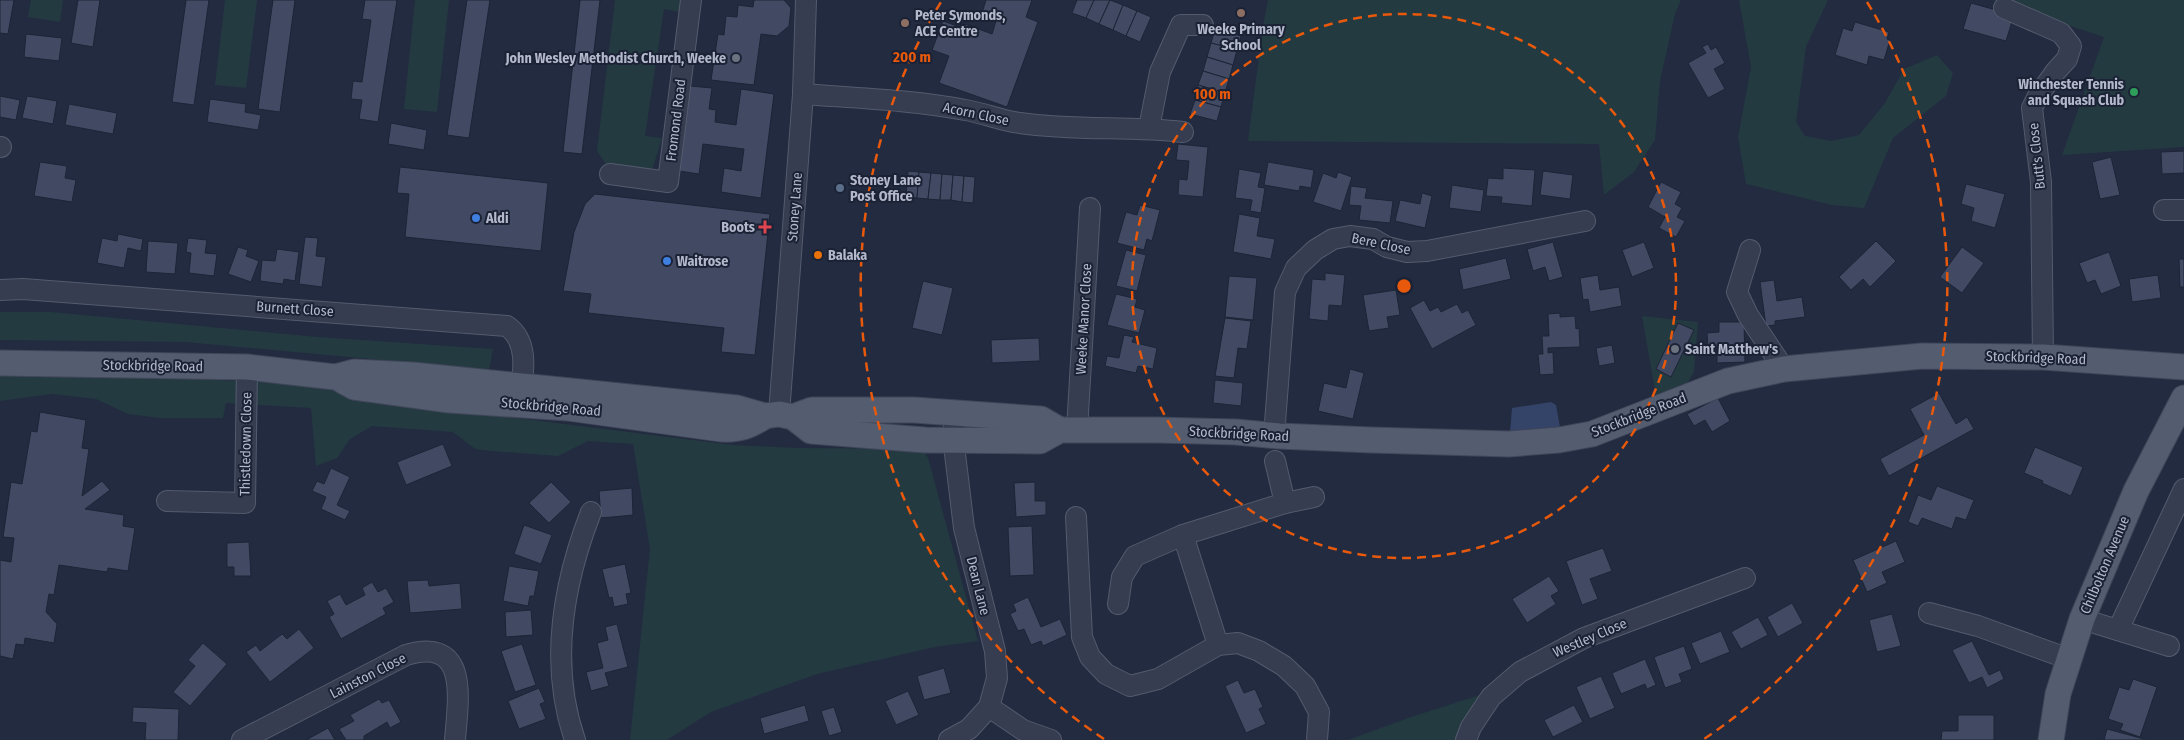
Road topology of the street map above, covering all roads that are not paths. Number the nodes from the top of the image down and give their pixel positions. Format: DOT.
graph roads {
  1 [pos="691,0"];
  2 [pos="806,0"];
  3 [pos="2004,8"];
  4 [pos="1203,25"];
  5 [pos="803,94"];
  6 [pos="1149,128"];
  7 [pos="1183,132"];
  8 [pos="610,174"];
  9 [pos="1090,208"];
  10 [pos="2164,210"];
  11 [pos="2184,210"];
  12 [pos="1585,221"];
  13 [pos="1750,250"];
  14 [pos="0,290"];
  15 [pos="2043,357"];
  16 [pos="0,363"];
  17 [pos="247,367"];
  18 [pos="2184,367"];
  19 [pos="1784,369"];
  20 [pos="520,394"];
  21 [pos="2184,398"];
  22 [pos="954,412"];
  23 [pos="779,416"];
  24 [pos="1068,430"];
  25 [pos="1274,436"];
  26 [pos="954,441"];
  27 [pos="1275,461"];
  28 [pos="2184,489"];
  29 [pos="1314,497"];
  30 [pos="167,502"];
  31 [pos="1285,504"];
  32 [pos="592,512"];
  33 [pos="1076,517"];
  34 [pos="1183,535"];
  35 [pos="1745,578"];
  36 [pos="1118,604"];
  37 [pos="1929,613"];
  38 [pos="2082,619"];
  39 [pos="2118,630"];
  40 [pos="1218,645"];
  41 [pos="2168,646"];
  42 [pos="2069,659"];
  43 [pos="989,707"];
  44 [pos="242,740"];
  45 [pos="455,740"];
  46 [pos="575,740"];
  47 [pos="949,740"];
  48 [pos="1051,740"];
  49 [pos="1317,740"];
  50 [pos="1466,740"];
  51 [pos="2051,740"];
  1 -- 8 [label="street, Fromond Road"];
  2 -- 5 [label="street, Stoney Lane"];
  3 -- 15 [label="street, Butt's Close"];
  4 -- 6 [label="street"];
  5 -- 6 [label="street, Acorn Close"];
  5 -- 23 [label="street, Stoney Lane"];
  6 -- 7 [label="street, Acorn Close"];
  9 -- 24 [label="street, Weeke Manor Close"];
  10 -- 11 [label="street"];
  12 -- 25 [label="street, Bere Close"];
  13 -- 19 [label="street"];
  14 -- 20 [label="street, Burnett Close"];
  15 -- 18 [label="main road, Stockbridge Road"];
  15 -- 19 [label="main road, Stockbridge Road"];
  16 -- 17 [label="main road, Stockbridge Road"];
  17 -- 20 [label="main road, Stockbridge Road"];
  17 -- 30 [label="street, Thistledown Close"];
  19 -- 25 [label="main road, Stockbridge Road"];
  20 -- 23 [label="main road, Stockbridge Road"];
  21 -- 38 [label="main road, Chilbolton Avenue"];
  22 -- 23 [label="main road, Stockbridge Road"];
  22 -- 24 [label="main road, Stockbridge Road"];
  22 -- 26 [label="street, Dean Lane"];
  23 -- 26 [label="main road, Stockbridge Road"];
  24 -- 25 [label="main road, Stockbridge Road"];
  24 -- 26 [label="main road, Stockbridge Road"];
  26 -- 43 [label="street, Dean Lane"];
  27 -- 31 [label="street"];
  28 -- 39 [label="street"];
  29 -- 31 [label="street"];
  31 -- 34 [label="street"];
  32 -- 46 [label="street"];
  33 -- 40 [label="street"];
  34 -- 36 [label="street"];
  34 -- 40 [label="street"];
  35 -- 50 [label="street, Westley Close"];
  37 -- 42 [label="street"];
  38 -- 39 [label="street"];
  38 -- 42 [label="main road, Chilbolton Avenue"];
  39 -- 41 [label="street"];
  40 -- 49 [label="street"];
  42 -- 51 [label="main road, Chilbolton Avenue"];
  43 -- 47 [label="street, Dean Lane"];
  43 -- 48 [label="street"];
  44 -- 45 [label="street, Lainston Close"];
}
